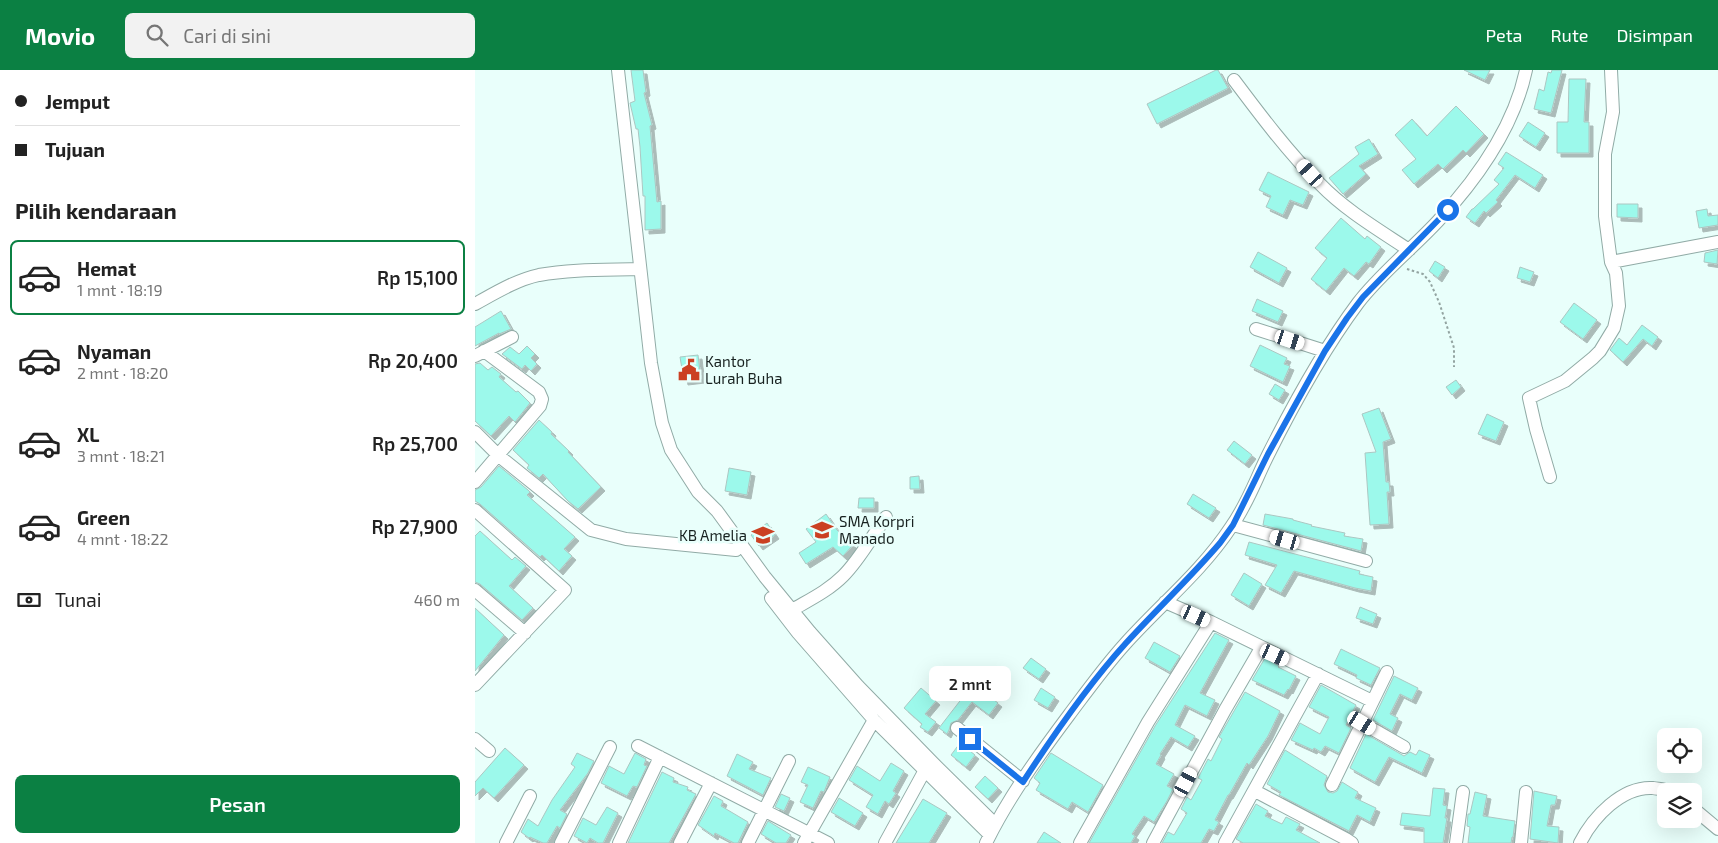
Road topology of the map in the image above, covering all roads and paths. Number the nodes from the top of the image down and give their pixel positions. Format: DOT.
graph roads {
  1 [pos="618,70"];
  2 [pos="1526,70"];
  3 [pos="1611,70"];
  4 [pos="1234,80"];
  5 [pos="1718,242"];
  6 [pos="1409,250"];
  7 [pos="1397,261"];
  8 [pos="1611,262"];
  9 [pos="640,269"];
  10 [pos="475,304"];
  11 [pos="1256,329"];
  12 [pos="512,336"];
  13 [pos="1325,351"];
  14 [pos="480,354"];
  15 [pos="1454,367"];
  16 [pos="475,432"];
  17 [pos="499,456"];
  18 [pos="1550,477"];
  19 [pos="475,482"];
  20 [pos="698,492"];
  21 [pos="475,510"];
  22 [pos="886,517"];
  23 [pos="1233,525"];
  24 [pos="735,550"];
  25 [pos="1366,561"];
  26 [pos="475,590"];
  27 [pos="1165,602"];
  28 [pos="792,610"];
  29 [pos="1211,622"];
  30 [pos="525,633"];
  31 [pos="1261,648"];
  32 [pos="1387,672"];
  33 [pos="1318,674"];
  34 [pos="477,678"];
  35 [pos="1372,702"];
  36 [pos="874,720"];
  37 [pos="1362,723"];
  38 [pos="957,728"];
  39 [pos="475,739"];
  40 [pos="639,746"];
  41 [pos="610,747"];
  42 [pos="1403,747"];
  43 [pos="489,751"];
  44 [pos="660,757"];
  45 [pos="789,761"];
  46 [pos="925,770"];
  47 [pos="1023,782"];
  48 [pos="711,783"];
  49 [pos="1332,785"];
  50 [pos="1657,789"];
  51 [pos="1255,790"];
  52 [pos="1463,792"];
  53 [pos="1526,792"];
  54 [pos="530,796"];
  55 [pos="765,810"];
  56 [pos="1702,816"];
  57 [pos="1718,829"];
  58 [pos="990,834"];
  59 [pos="807,838"];
  60 [pos="506,843"];
  61 [pos="561,843"];
  62 [pos="619,843"];
  63 [pos="680,843"];
  64 [pos="748,843"];
  65 [pos="828,843"];
  66 [pos="885,843"];
  67 [pos="1080,843"];
  68 [pos="1153,843"];
  69 [pos="1225,843"];
  70 [pos="1352,843"];
  71 [pos="1456,843"];
  72 [pos="1521,843"];
  73 [pos="1580,843"];
  1 -- 9 [label="street"];
  2 -- 6 [label="street"];
  3 -- 8 [label="street"];
  4 -- 6 [label="street"];
  5 -- 8 [label="street"];
  6 -- 7 [label="street"];
  7 -- 13 [label="street"];
  7 -- 15 [label="path"];
  8 -- 18 [label="street"];
  9 -- 10 [label="street"];
  9 -- 20 [label="street"];
  11 -- 13 [label="street"];
  12 -- 14 [label="street"];
  13 -- 23 [label="street"];
  14 -- 17 [label="street"];
  16 -- 17 [label="street"];
  17 -- 19 [label="street"];
  17 -- 24 [label="street"];
  20 -- 24 [label="street"];
  20 -- 28 [label="street"];
  21 -- 30 [label="street"];
  22 -- 28 [label="street"];
  23 -- 25 [label="street"];
  23 -- 27 [label="street"];
  24 -- 36 [label="street"];
  26 -- 30 [label="street"];
  27 -- 29 [label="street"];
  27 -- 47 [label="street"];
  28 -- 58 [label="street"];
  29 -- 31 [label="street"];
  29 -- 67 [label="street"];
  30 -- 34 [label="street"];
  31 -- 33 [label="street"];
  31 -- 68 [label="street"];
  32 -- 35 [label="street"];
  33 -- 35 [label="street"];
  33 -- 51 [label="street"];
  35 -- 37 [label="street"];
  36 -- 46 [label="street"];
  36 -- 59 [label="street"];
  37 -- 42 [label="street"];
  37 -- 49 [label="street"];
  38 -- 47 [label="street"];
  39 -- 43 [label="street"];
  40 -- 44 [label="street"];
  41 -- 61 [label="street"];
  44 -- 48 [label="street"];
  44 -- 62 [label="street"];
  45 -- 55 [label="street"];
  46 -- 58 [label="street"];
  46 -- 66 [label="street"];
  47 -- 58 [label="street"];
  48 -- 55 [label="street"];
  48 -- 63 [label="street"];
  50 -- 73 [label="street"];
  51 -- 69 [label="street"];
  51 -- 70 [label="street"];
  52 -- 71 [label="street"];
  53 -- 72 [label="street"];
  54 -- 60 [label="street"];
  55 -- 59 [label="street"];
  55 -- 64 [label="street"];
  56 -- 57 [label="street"];
  59 -- 65 [label="street"];
}
